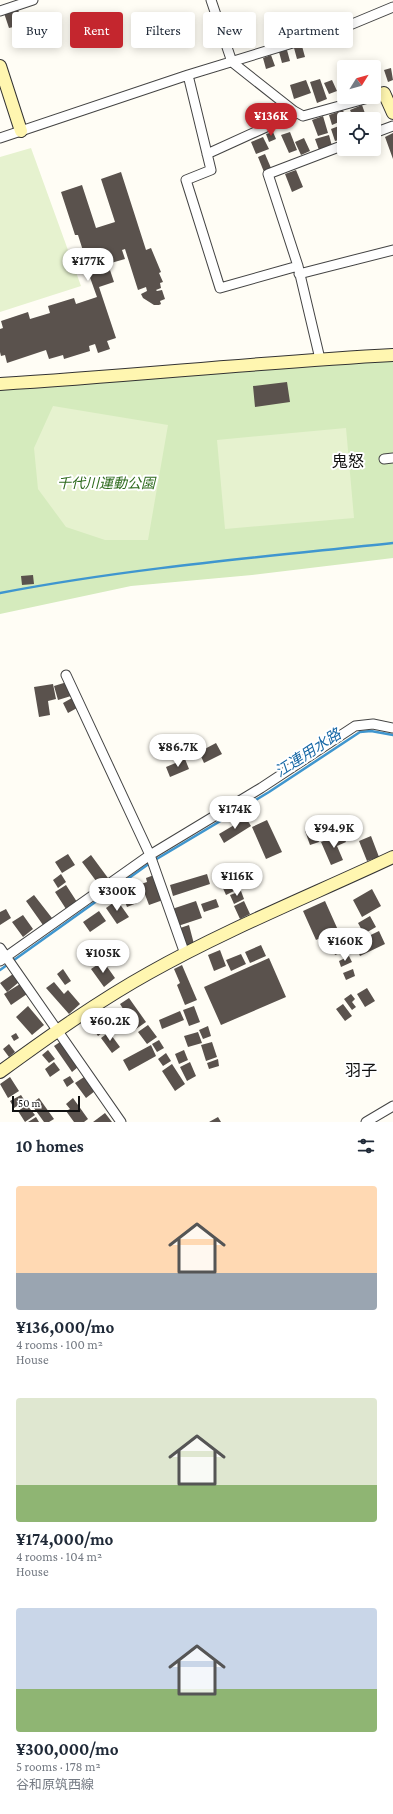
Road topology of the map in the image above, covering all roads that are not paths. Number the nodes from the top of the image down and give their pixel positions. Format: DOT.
graph roads {
  1 [pos="34,0"];
  2 [pos="211,0"];
  3 [pos="393,7"];
  4 [pos="0,11"];
  5 [pos="232,62"];
  6 [pos="0,66"];
  7 [pos="188,75"];
  8 [pos="381,94"];
  9 [pos="346,104"];
  10 [pos="297,113"];
  11 [pos="393,113"];
  12 [pos="393,126"];
  13 [pos="381,130"];
  14 [pos="21,131"];
  15 [pos="0,138"];
  16 [pos="337,148"];
  17 [pos="207,154"];
  18 [pos="393,250"];
  19 [pos="299,270"];
  20 [pos="393,355"];
  21 [pos="320,359"];
  22 [pos="0,384"];
  23 [pos="66,675"];
  24 [pos="393,728"];
  25 [pos="150,855"];
  26 [pos="393,858"];
  27 [pos="0,948"];
  28 [pos="185,954"];
  29 [pos="3,959"];
  30 [pos="58,1031"];
  31 [pos="0,1072"];
  32 [pos="393,1106"];
  33 [pos="121,1122"];
  34 [pos="366,1122"];
  1 -- 4 [label="street"];
  2 -- 5 [label="street"];
  3 -- 5 [label="street"];
  5 -- 7 [label="street"];
  5 -- 10 [label="street"];
  6 -- 14 [label="street"];
  7 -- 14 [label="street"];
  7 -- 17 [label="street"];
  8 -- 11 [label="street"];
  9 -- 10 [label="street"];
  10 -- 17 [label="street"];
  12 -- 13 [label="street"];
  14 -- 15 [label="street"];
  16 -- 19 [label="street"];
  17 -- 19 [label="street"];
  18 -- 19 [label="street"];
  19 -- 21 [label="street"];
  20 -- 21 [label="street"];
  21 -- 22 [label="street"];
  23 -- 25 [label="street"];
  24 -- 25 [label="street"];
  25 -- 28 [label="street"];
  25 -- 29 [label="street"];
  26 -- 28 [label="street"];
  27 -- 29 [label="street"];
  28 -- 30 [label="street"];
  29 -- 30 [label="street"];
  30 -- 31 [label="street"];
  30 -- 33 [label="street"];
  32 -- 34 [label="street"];
}
